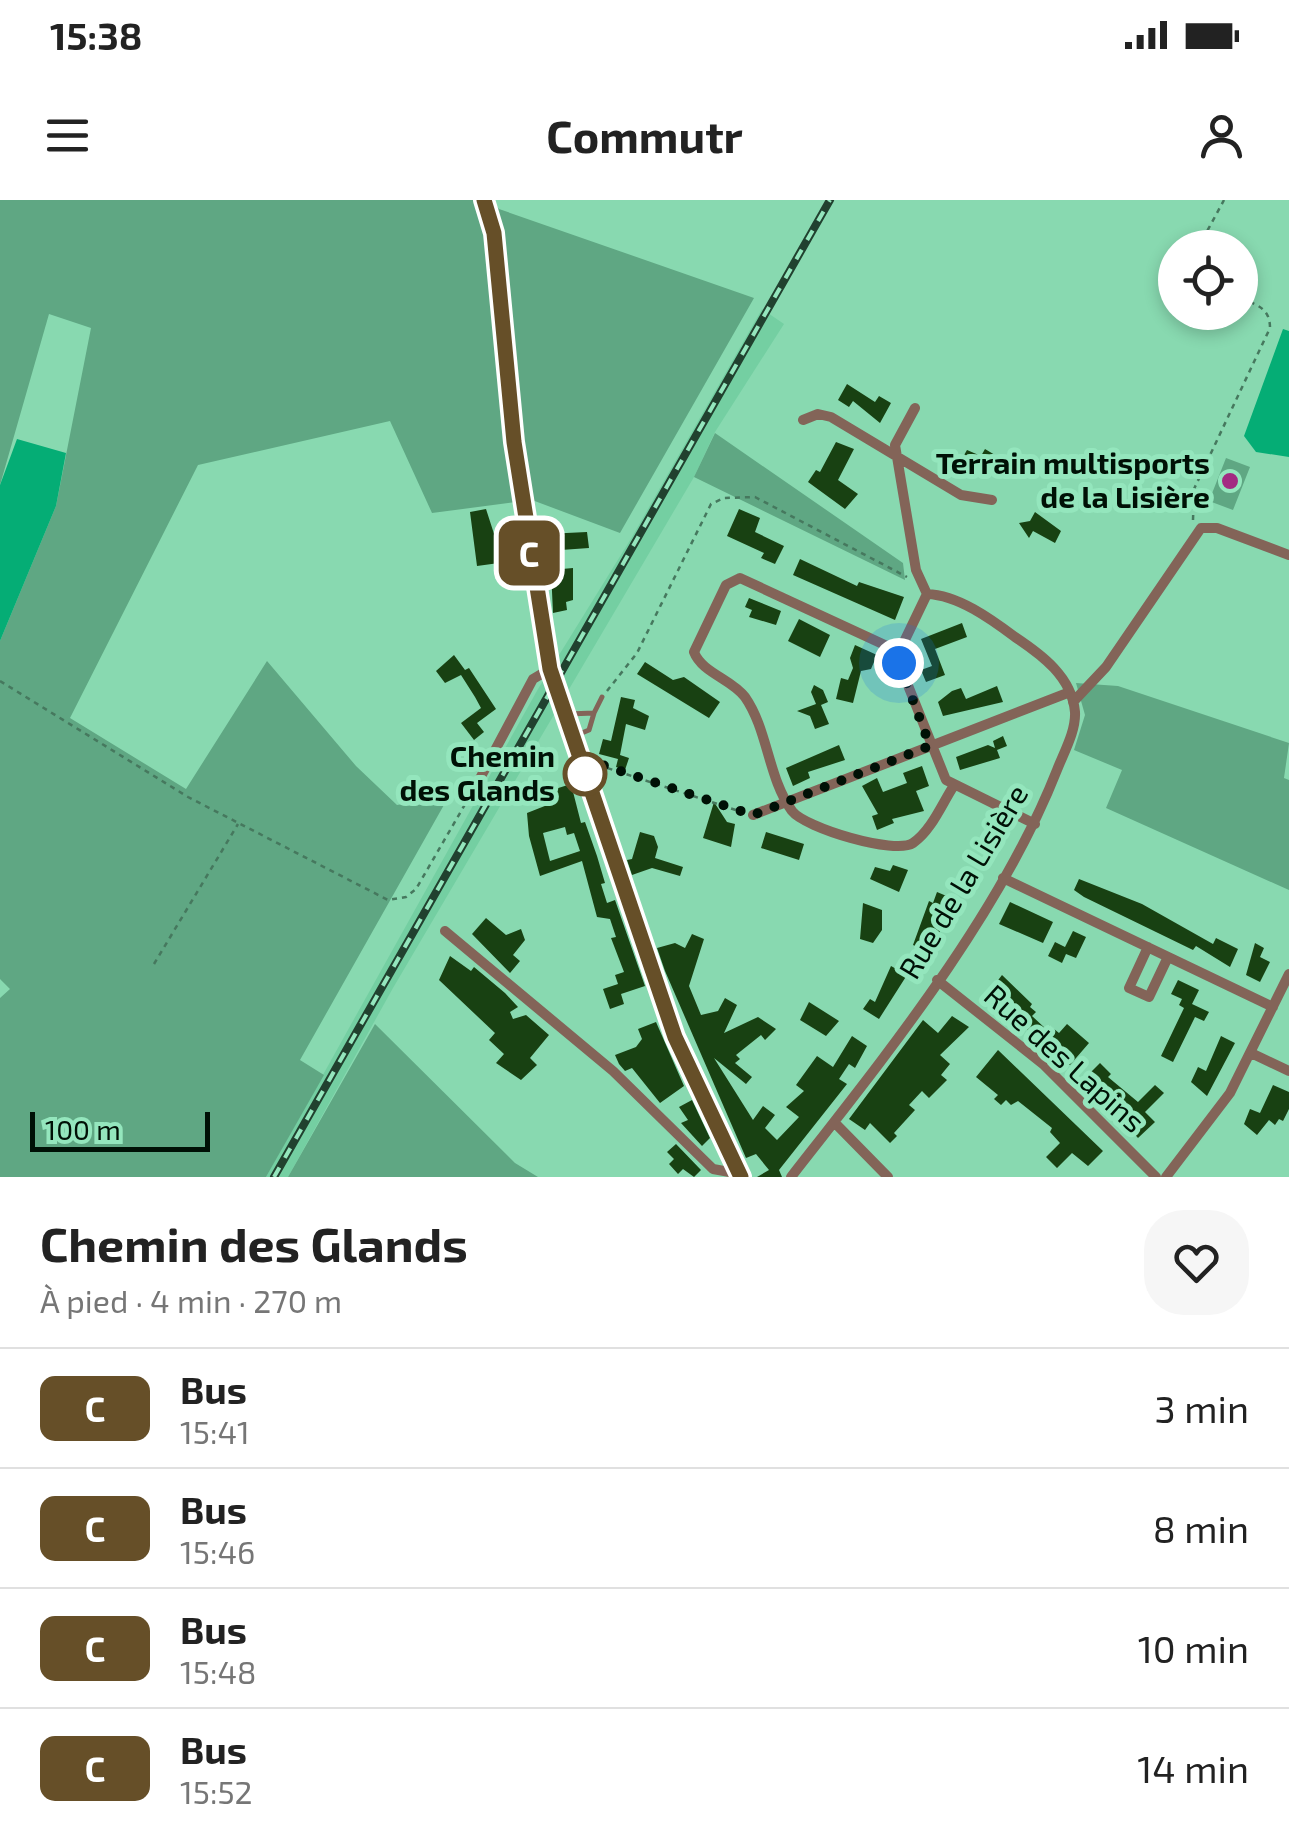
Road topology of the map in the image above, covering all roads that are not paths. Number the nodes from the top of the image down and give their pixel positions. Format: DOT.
graph roads {
  1 [pos="484,200"];
  2 [pos="915,408"];
  3 [pos="803,420"];
  4 [pos="896,458"];
  5 [pos="992,500"];
  6 [pos="1289,555"];
  7 [pos="927,594"];
  8 [pos="900,652"];
  9 [pos="550,669"];
  10 [pos="602,697"];
  11 [pos="1072,697"];
  12 [pos="594,713"];
  13 [pos="568,714"];
  14 [pos="574,736"];
  15 [pos="930,746"];
  16 [pos="477,784"];
  17 [pos="953,786"];
  18 [pos="787,802"];
  19 [pos="753,815"];
  20 [pos="1035,824"];
  21 [pos="1003,878"];
  22 [pos="445,931"];
  23 [pos="1148,948"];
  24 [pos="1168,957"];
  25 [pos="1289,974"];
  26 [pos="937,980"];
  27 [pos="1273,1007"];
  28 [pos="1251,1053"];
  29 [pos="1289,1070"];
  30 [pos="834,1122"];
  31 [pos="741,1176"];
  32 [pos="791,1177"];
  33 [pos="888,1177"];
  34 [pos="1156,1177"];
  35 [pos="1166,1177"];
  1 -- 9 [label="street"];
  2 -- 4 [label="street"];
  3 -- 4 [label="street"];
  4 -- 5 [label="street"];
  4 -- 7 [label="street"];
  6 -- 11 [label="street"];
  7 -- 8 [label="street"];
  7 -- 11 [label="street"];
  8 -- 15 [label="street"];
  8 -- 18 [label="street"];
  9 -- 13 [label="street"];
  9 -- 16 [label="street"];
  10 -- 12 [label="lane"];
  11 -- 15 [label="street"];
  11 -- 20 [label="street, Rue de la Lisière"];
  12 -- 13 [label="lane"];
  12 -- 14 [label="lane"];
  13 -- 14 [label="street"];
  14 -- 31 [label="street"];
  15 -- 17 [label="street"];
  15 -- 18 [label="street"];
  17 -- 18 [label="street"];
  17 -- 20 [label="street"];
  18 -- 19 [label="street"];
  20 -- 21 [label="street, Rue de la Lisière"];
  21 -- 23 [label="street"];
  21 -- 26 [label="street, Rue de la Lisière"];
  22 -- 31 [label="street"];
  23 -- 24 [label="street"];
  23 -- 24 [label="street"];
  24 -- 27 [label="street"];
  25 -- 27 [label="street"];
  26 -- 30 [label="street, Rue de la Lisière"];
  26 -- 34 [label="street, Rue des Lapins"];
  27 -- 28 [label="street"];
  28 -- 29 [label="street"];
  28 -- 35 [label="street"];
  30 -- 32 [label="street, Rue de la Lisière"];
  30 -- 33 [label="street"];
}
